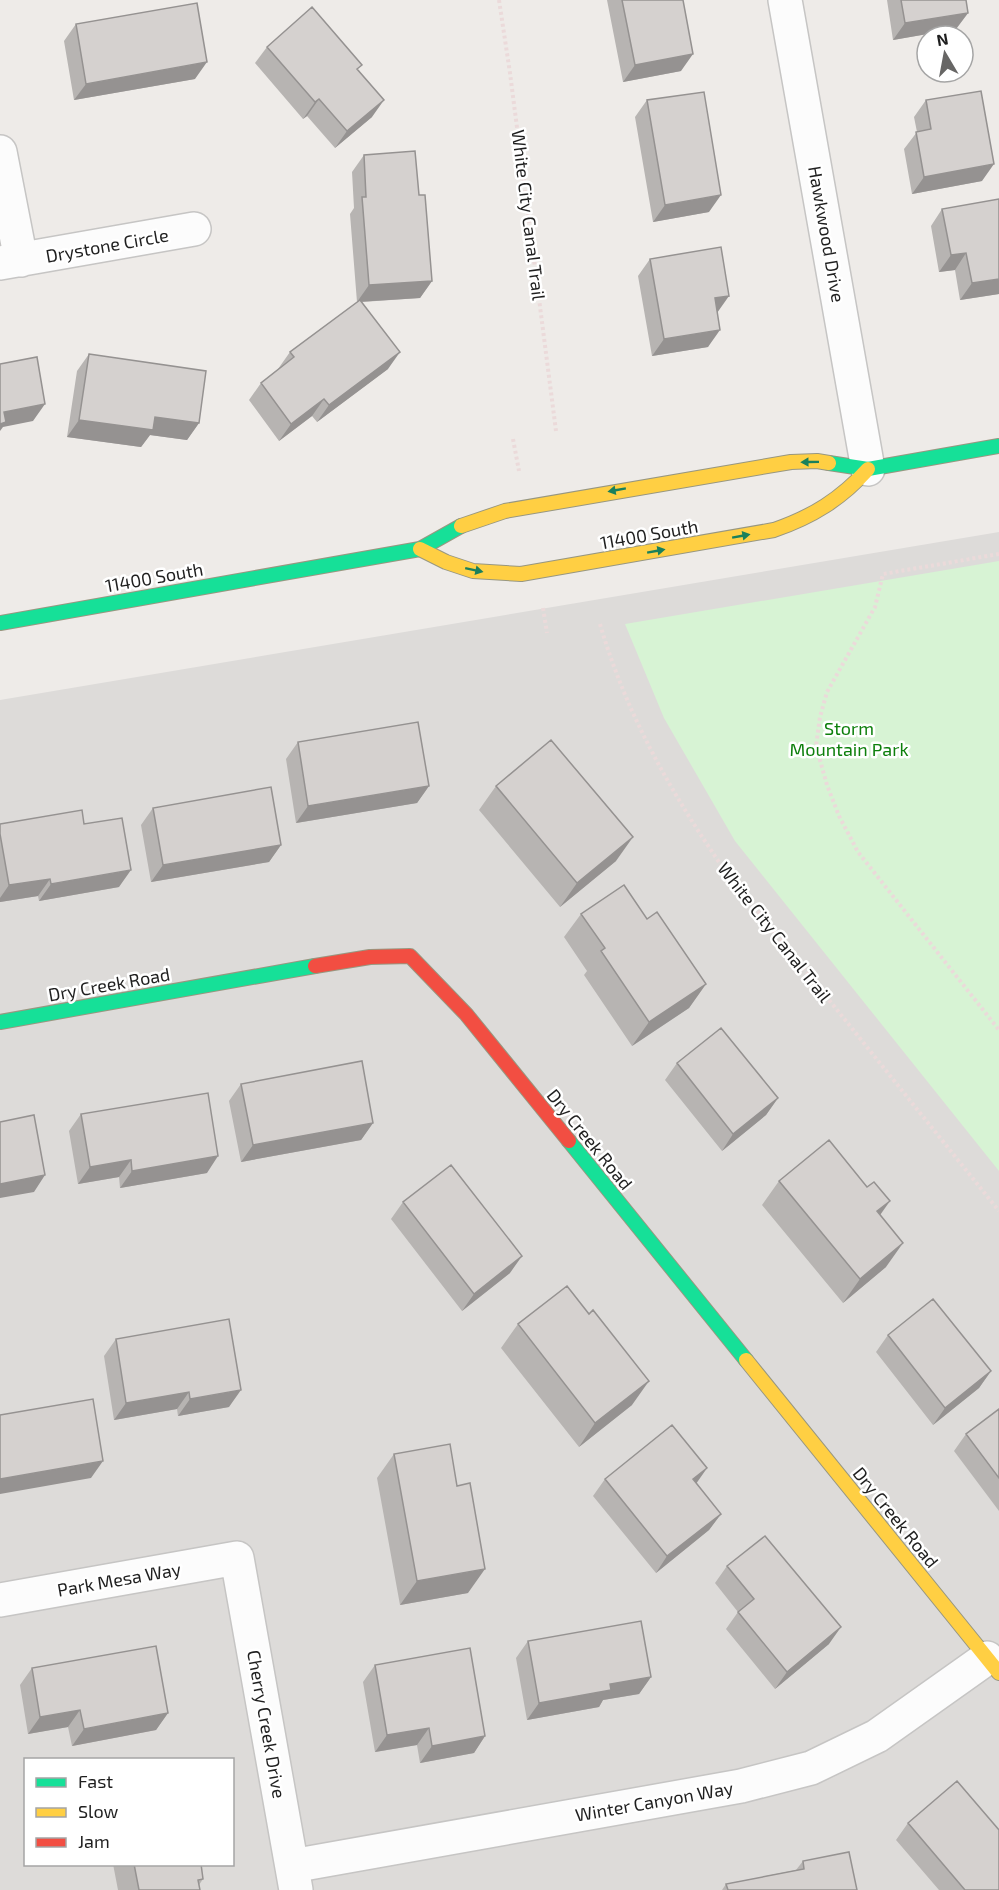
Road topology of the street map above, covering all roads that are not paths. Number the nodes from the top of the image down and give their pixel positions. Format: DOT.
graph roads {
  1 [pos="785,0"];
  2 [pos="0,152"];
  3 [pos="194,229"];
  4 [pos="10,262"];
  5 [pos="999,446"];
  6 [pos="868,469"];
  7 [pos="420,549"];
  8 [pos="0,622"];
  9 [pos="0,1022"];
  10 [pos="237,1558"];
  11 [pos="0,1600"];
  12 [pos="993,1665"];
  13 [pos="294,1878"];
  1 -- 6 [label="street, Hawkwood Drive"];
  2 -- 4 [label="street"];
  3 -- 4 [label="street, Drystone Circle"];
  5 -- 6 [label="main road, 11400 South"];
  6 -- 7 [label="main road, 11400 South, one-way"];
  7 -- 6 [label="main road, 11400 South, one-way"];
  7 -- 8 [label="main road, 11400 South"];
  9 -- 12 [label="main road, Dry Creek Road"];
  10 -- 11 [label="street, Park Mesa Way"];
  10 -- 13 [label="street, Cherry Creek Drive"];
  12 -- 13 [label="street, Winter Canyon Way"];
}
